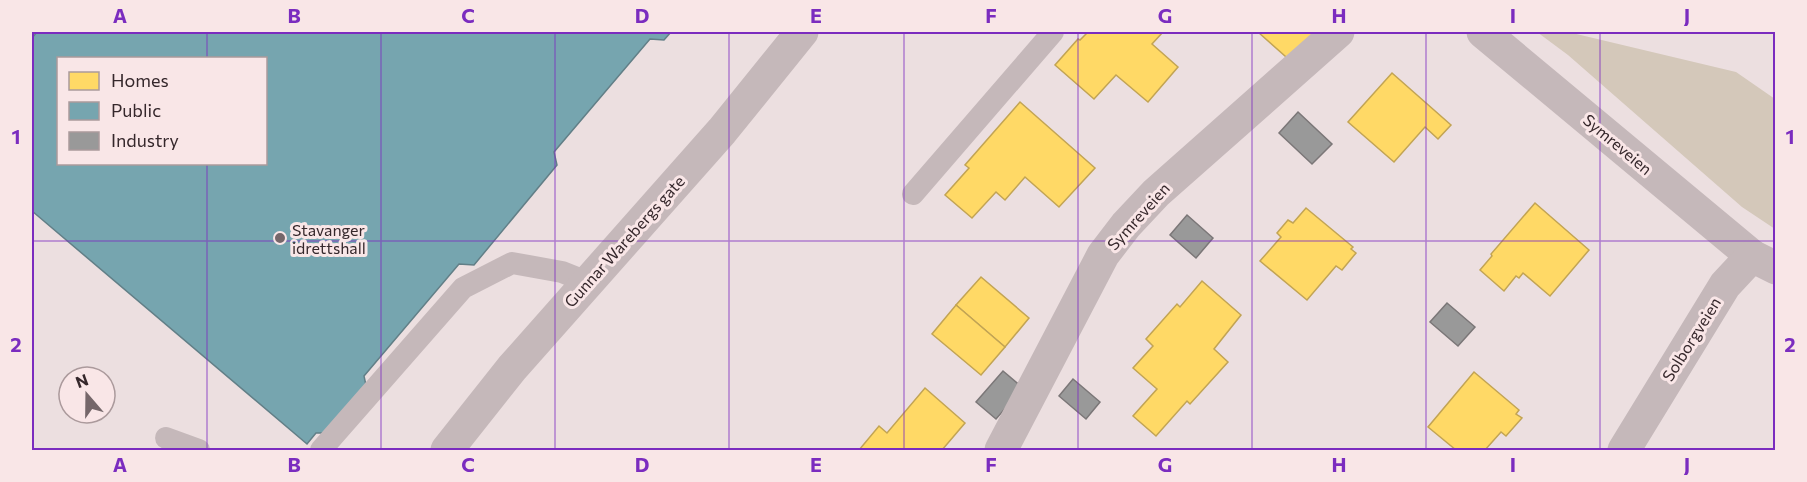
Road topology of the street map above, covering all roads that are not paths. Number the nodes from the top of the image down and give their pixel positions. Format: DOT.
graph roads {
  1 [pos="802,32"];
  2 [pos="1053,32"];
  3 [pos="1338,32"];
  4 [pos="1483,32"];
  5 [pos="914,194"];
  6 [pos="1764,262"];
  7 [pos="587,282"];
  8 [pos="166,438"];
  9 [pos="199,450"];
  10 [pos="321,450"];
  11 [pos="447,450"];
  12 [pos="1001,450"];
  13 [pos="1624,450"];
  1 -- 7 [label="street, Gunnar Warebergs gate"];
  2 -- 5 [label="lane"];
  3 -- 12 [label="street, Symreveien"];
  4 -- 6 [label="street, Symreveien"];
  6 -- 13 [label="street, Solborgveien"];
  7 -- 10 [label="lane"];
  7 -- 11 [label="street, Gunnar Warebergs gate"];
  8 -- 9 [label="lane"];
}
